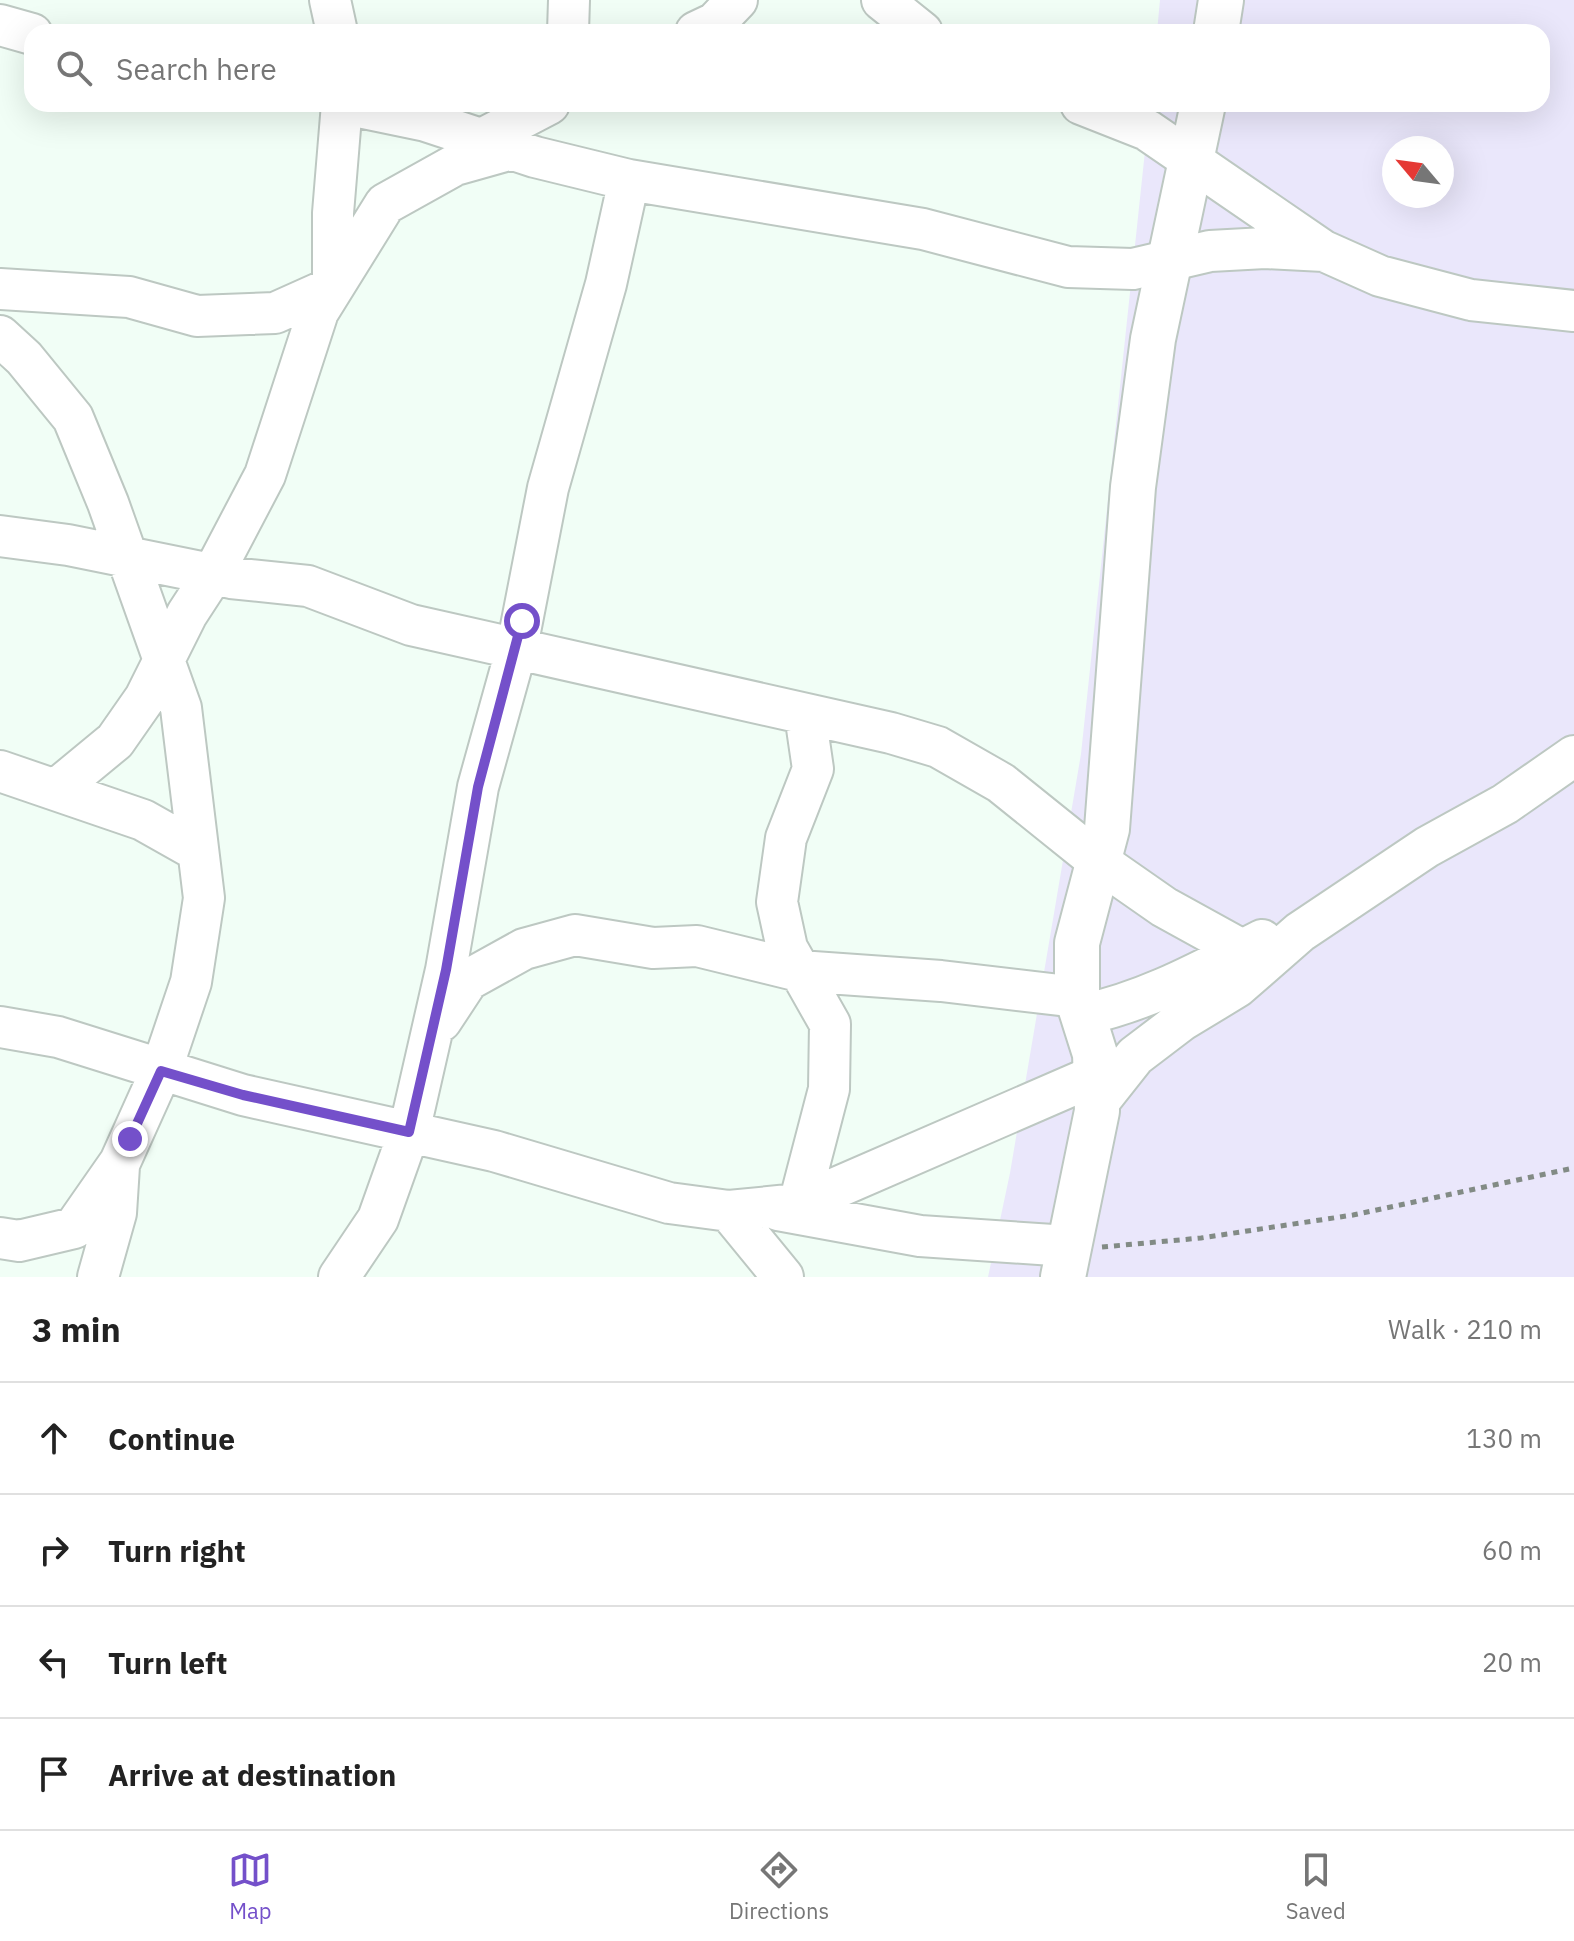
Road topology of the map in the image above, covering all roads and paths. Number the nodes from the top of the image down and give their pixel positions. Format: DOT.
graph roads {
  1 [pos="330,0"];
  2 [pos="569,0"];
  3 [pos="737,0"];
  4 [pos="882,0"];
  5 [pos="1221,0"];
  6 [pos="335,24"];
  7 [pos="568,24"];
  8 [pos="713,24"];
  9 [pos="912,24"];
  10 [pos="1217,24"];
  11 [pos="0,25"];
  12 [pos="24,32"];
  13 [pos="342,112"];
  14 [pos="382,112"];
  15 [pos="539,112"];
  16 [pos="1101,112"];
  17 [pos="1201,112"];
  18 [pos="497,144"];
  19 [pos="1192,159"];
  20 [pos="629,180"];
  21 [pos="1324,251"];
  22 [pos="1172,258"];
  23 [pos="333,287"];
  24 [pos="0,289"];
  25 [pos="1574,311"];
  26 [pos="0,336"];
  27 [pos="0,536"];
  28 [pos="128,556"];
  29 [pos="213,574"];
  30 [pos="517,647"];
  31 [pos="165,662"];
  32 [pos="805,714"];
  33 [pos="1574,756"];
  34 [pos="0,771"];
  35 [pos="58,788"];
  36 [pos="198,851"];
  37 [pos="1098,861"];
  38 [pos="1362,889"];
  39 [pos="1242,950"];
  40 [pos="799,971"];
  41 [pos="1080,1006"];
  42 [pos="0,1027"];
  43 [pos="428,1041"];
  44 [pos="161,1071"];
  45 [pos="1096,1090"];
  46 [pos="409,1132"];
  47 [pos="120,1162"];
  48 [pos="1574,1168"];
  49 [pos="765,1208"];
  50 [pos="378,1219"];
  51 [pos="0,1238"];
  52 [pos="1066,1262"];
  53 [pos="98,1277"];
  54 [pos="339,1277"];
  55 [pos="363,1277"];
  56 [pos="783,1277"];
  1 -- 6 [label="street"];
  2 -- 7 [label="street"];
  3 -- 8 [label="street"];
  4 -- 9 [label="street"];
  5 -- 10 [label="main road"];
  11 -- 12 [label="street"];
  13 -- 23 [label="street"];
  14 -- 18 [label="street"];
  15 -- 18 [label="street"];
  16 -- 19 [label="street"];
  17 -- 19 [label="main road"];
  18 -- 20 [label="street"];
  18 -- 23 [label="street"];
  19 -- 21 [label="street"];
  19 -- 22 [label="main road"];
  20 -- 22 [label="street"];
  20 -- 30 [label="street"];
  21 -- 22 [label="street"];
  21 -- 25 [label="street"];
  22 -- 37 [label="main road"];
  23 -- 24 [label="street"];
  23 -- 29 [label="street"];
  26 -- 28 [label="street"];
  27 -- 28 [label="street"];
  28 -- 29 [label="street"];
  28 -- 31 [label="street"];
  29 -- 30 [label="street"];
  29 -- 31 [label="street"];
  30 -- 32 [label="street"];
  30 -- 43 [label="street"];
  31 -- 35 [label="street"];
  31 -- 36 [label="street"];
  32 -- 37 [label="street"];
  32 -- 40 [label="street"];
  33 -- 38 [label="street"];
  34 -- 35 [label="street"];
  35 -- 36 [label="street"];
  36 -- 44 [label="street"];
  37 -- 39 [label="street"];
  37 -- 41 [label="main road"];
  38 -- 39 [label="street"];
  38 -- 45 [label="street"];
  39 -- 41 [label="street"];
  40 -- 41 [label="street"];
  40 -- 43 [label="street"];
  40 -- 49 [label="street"];
  41 -- 45 [label="main road"];
  42 -- 44 [label="street"];
  43 -- 46 [label="street"];
  44 -- 46 [label="street"];
  44 -- 47 [label="street"];
  45 -- 49 [label="street"];
  45 -- 52 [label="main road"];
  46 -- 49 [label="street"];
  46 -- 50 [label="street"];
  47 -- 51 [label="street"];
  47 -- 53 [label="street"];
  48 -- 52 [label="path"];
  49 -- 52 [label="street"];
  49 -- 56 [label="street"];
  50 -- 54 [label="street"];
  50 -- 55 [label="street"];
}
